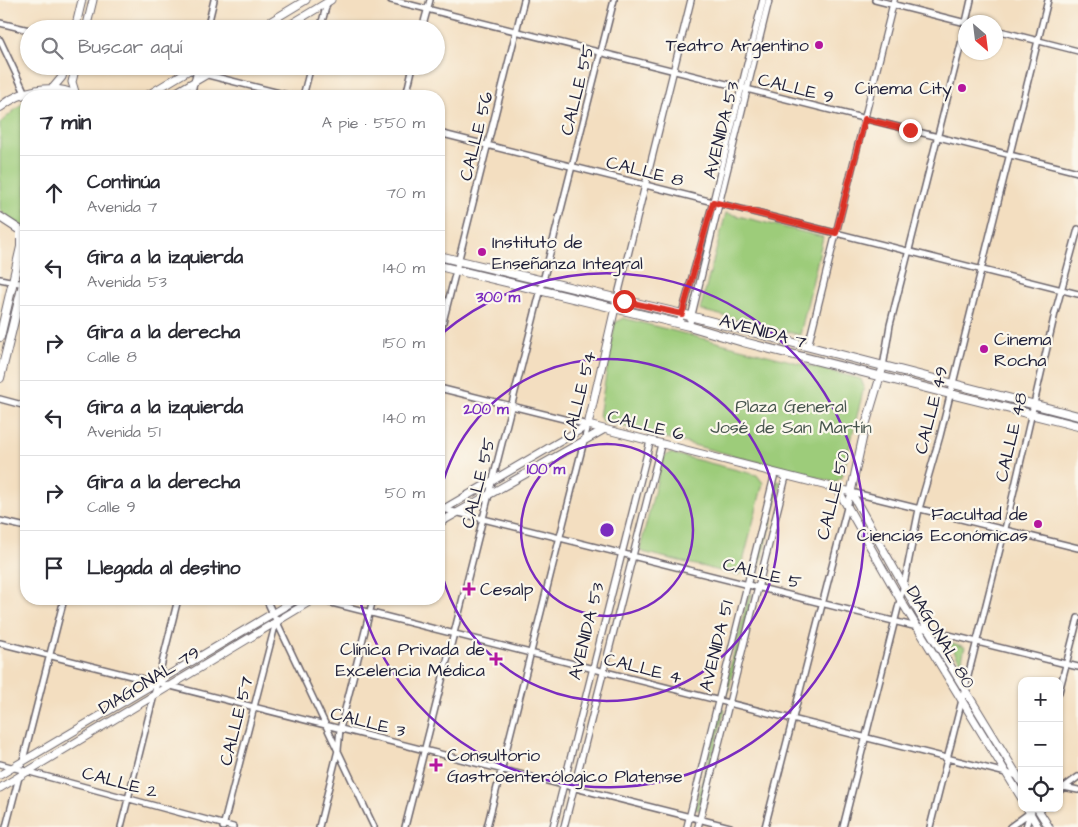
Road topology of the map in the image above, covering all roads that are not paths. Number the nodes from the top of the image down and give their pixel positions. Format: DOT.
graph roads {
  1 [pos="82,0"];
  2 [pos="93,0"];
  3 [pos="214,0"];
  4 [pos="306,0"];
  5 [pos="391,0"];
  6 [pos="430,0"];
  7 [pos="524,0"];
  8 [pos="614,0"];
  9 [pos="691,0"];
  10 [pos="763,0"];
  11 [pos="770,0"];
  12 [pos="875,0"];
  13 [pos="971,0"];
  14 [pos="1048,0"];
  15 [pos="329,1"];
  16 [pos="894,2"];
  17 [pos="427,10"];
  18 [pos="968,15"];
  19 [pos="77,20"];
  20 [pos="88,20"];
  21 [pos="209,20"];
  22 [pos="273,20"];
  23 [pos="298,20"];
  24 [pos="323,20"];
  25 [pos="424,20"];
  26 [pos="958,21"];
  27 [pos="0,23"];
  28 [pos="20,28"];
  29 [pos="516,32"];
  30 [pos="1003,32"];
  31 [pos="0,40"];
  32 [pos="1038,41"];
  33 [pos="1078,51"];
  34 [pos="601,53"];
  35 [pos="958,54"];
  36 [pos="673,71"];
  37 [pos="63,75"];
  38 [pos="74,75"];
  39 [pos="184,75"];
  40 [pos="195,75"];
  41 [pos="206,75"];
  42 [pos="309,75"];
  43 [pos="411,75"];
  44 [pos="195,82"];
  45 [pos="52,89"];
  46 [pos="744,89"];
  47 [pos="24,90"];
  48 [pos="45,90"];
  49 [pos="56,90"];
  50 [pos="75,90"];
  51 [pos="157,90"];
  52 [pos="181,90"];
  53 [pos="193,90"];
  54 [pos="267,90"];
  55 [pos="305,90"];
  56 [pos="407,90"];
  57 [pos="20,96"];
  58 [pos="0,107"];
  59 [pos="865,119"];
  60 [pos="445,135"];
  61 [pos="937,137"];
  62 [pos="487,146"];
  63 [pos="1009,155"];
  64 [pos="572,167"];
  65 [pos="1078,172"];
  66 [pos="644,185"];
  67 [pos="716,203"];
  68 [pos="0,217"];
  69 [pos="1078,229"];
  70 [pos="20,230"];
  71 [pos="836,233"];
  72 [pos="909,251"];
  73 [pos="445,258"];
  74 [pos="20,259"];
  75 [pos="458,261"];
  76 [pos="445,267"];
  77 [pos="980,269"];
  78 [pos="456,270"];
  79 [pos="0,279"];
  80 [pos="13,282"];
  81 [pos="543,282"];
  82 [pos="20,284"];
  83 [pos="1061,290"];
  84 [pos="541,291"];
  85 [pos="1078,294"];
  86 [pos="617,299"];
  87 [pos="20,304"];
  88 [pos="615,308"];
  89 [pos="445,314"];
  90 [pos="682,314"];
  91 [pos="691,317"];
  92 [pos="679,324"];
  93 [pos="689,326"];
  94 [pos="0,338"];
  95 [pos="808,346"];
  96 [pos="883,367"];
  97 [pos="880,376"];
  98 [pos="0,378"];
  99 [pos="951,385"];
  100 [pos="445,389"];
  101 [pos="949,394"];
  102 [pos="0,399"];
  103 [pos="20,404"];
  104 [pos="1033,405"];
  105 [pos="512,406"];
  106 [pos="1030,414"];
  107 [pos="1078,416"];
  108 [pos="588,425"];
  109 [pos="1078,426"];
  110 [pos="603,430"];
  111 [pos="583,442"];
  112 [pos="650,442"];
  113 [pos="662,445"];
  114 [pos="775,473"];
  115 [pos="786,476"];
  116 [pos="492,481"];
  117 [pos="838,490"];
  118 [pos="851,492"];
  119 [pos="490,494"];
  120 [pos="847,506"];
  121 [pos="445,507"];
  122 [pos="919,509"];
  123 [pos="445,511"];
  124 [pos="456,513"];
  125 [pos="445,519"];
  126 [pos="483,519"];
  127 [pos="0,521"];
  128 [pos="20,526"];
  129 [pos="1005,529"];
  130 [pos="558,538"];
  131 [pos="1078,548"];
  132 [pos="621,553"];
  133 [pos="631,556"];
  134 [pos="747,584"];
  135 [pos="904,584"];
  136 [pos="758,587"];
  137 [pos="900,599"];
  138 [pos="822,602"];
  139 [pos="63,605"];
  140 [pos="177,605"];
  141 [pos="269,605"];
  142 [pos="287,605"];
  143 [pos="304,605"];
  144 [pos="340,605"];
  145 [pos="371,605"];
  146 [pos="369,612"];
  147 [pos="273,614"];
  148 [pos="1078,618"];
  149 [pos="895,620"];
  150 [pos="276,621"];
  151 [pos="916,625"];
  152 [pos="928,629"];
  153 [pos="455,634"];
  154 [pos="977,641"];
  155 [pos="0,643"];
  156 [pos="529,653"];
  157 [pos="50,656"];
  158 [pos="1066,664"];
  159 [pos="1078,667"];
  160 [pos="592,670"];
  161 [pos="603,672"];
  162 [pos="1063,677"];
  163 [pos="158,682"];
  164 [pos="168,685"];
  165 [pos="964,690"];
  166 [pos="155,694"];
  167 [pos="961,700"];
  168 [pos="718,702"];
  169 [pos="730,704"];
  170 [pos="254,707"];
  171 [pos="792,720"];
  172 [pos="326,725"];
  173 [pos="340,729"];
  174 [pos="865,738"];
  175 [pos="338,750"];
  176 [pos="426,750"];
  177 [pos="948,759"];
  178 [pos="0,764"];
  179 [pos="21,769"];
  180 [pos="502,770"];
  181 [pos="1006,774"];
  182 [pos="1018,774"];
  183 [pos="0,775"];
  184 [pos="1018,776"];
  185 [pos="1078,777"];
  186 [pos="563,785"];
  187 [pos="1063,786"];
  188 [pos="1063,787"];
  189 [pos="0,788"];
  190 [pos="574,788"];
  191 [pos="1078,790"];
  192 [pos="1018,793"];
  193 [pos="128,799"];
  194 [pos="1028,812"];
  195 [pos="1031,812"];
  196 [pos="1033,812"];
  197 [pos="1035,812"];
  198 [pos="689,817"];
  199 [pos="700,820"];
  200 [pos="224,826"];
  201 [pos="6,827"];
  202 [pos="121,827"];
  203 [pos="233,827"];
  204 [pos="320,827"];
  205 [pos="374,827"];
  206 [pos="405,827"];
  207 [pos="487,827"];
  208 [pos="553,827"];
  209 [pos="564,827"];
  210 [pos="686,827"];
  211 [pos="698,827"];
  212 [pos="730,827"];
  213 [pos="765,827"];
  214 [pos="843,827"];
  215 [pos="930,827"];
  216 [pos="1010,827"];
  217 [pos="1026,827"];
  218 [pos="1038,827"];
  219 [pos="1049,827"];
  1 -- 19 [label="main road"];
  2 -- 20 [label="main road"];
  3 -- 21 [label="street"];
  4 -- 22 [label="main road"];
  5 -- 17 [label="street, CALLE 9"];
  6 -- 17 [label="street"];
  7 -- 29 [label="street, CALLE 56"];
  8 -- 34 [label="street, CALLE 55"];
  9 -- 36 [label="street, CALLE 54"];
  10 -- 46 [label="street, AVENIDA 53"];
  11 -- 46 [label="street, AVENIDA 53"];
  12 -- 16 [label="street"];
  13 -- 18 [label="street, CALLE 50"];
  14 -- 32 [label="street, CALLE 49"];
  15 -- 23 [label="main road"];
  15 -- 24 [label="street"];
  16 -- 26 [label="street"];
  16 -- 59 [label="street"];
  17 -- 25 [label="street"];
  17 -- 29 [label="street, CALLE 9"];
  27 -- 28 [label="street"];
  29 -- 34 [label="street, CALLE 9"];
  29 -- 62 [label="street, CALLE 56"];
  30 -- 32 [label="street"];
  31 -- 47 [label="street"];
  32 -- 33 [label="street"];
  32 -- 63 [label="street, CALLE 49"];
  34 -- 36 [label="street, CALLE 9"];
  34 -- 64 [label="street, CALLE 55"];
  35 -- 61 [label="street, CALLE 50"];
  36 -- 46 [label="street, CALLE 9"];
  36 -- 66 [label="street, CALLE 54"];
  37 -- 45 [label="main road"];
  38 -- 50 [label="main road"];
  39 -- 51 [label="main road"];
  40 -- 44 [label="street"];
  41 -- 44 [label="main road"];
  41 -- 54 [label="street"];
  42 -- 55 [label="street"];
  43 -- 56 [label="street"];
  44 -- 52 [label="main road"];
  44 -- 53 [label="street"];
  45 -- 48 [label="main road"];
  45 -- 49 [label="main road"];
  46 -- 59 [label="street, CALLE 9"];
  46 -- 67 [label="street, AVENIDA 53"];
  57 -- 58 [label="main road"];
  59 -- 61 [label="street, CALLE 9"];
  59 -- 71 [label="street"];
  60 -- 62 [label="street, CALLE 8"];
  61 -- 63 [label="street, CALLE 9"];
  61 -- 72 [label="street, CALLE 50"];
  62 -- 64 [label="street, CALLE 8"];
  62 -- 75 [label="street, CALLE 56"];
  63 -- 65 [label="street, CALLE 9"];
  63 -- 77 [label="street, CALLE 49"];
  64 -- 66 [label="street, CALLE 8"];
  64 -- 81 [label="street, CALLE 55"];
  66 -- 67 [label="street, CALLE 8"];
  66 -- 86 [label="street, CALLE 54"];
  67 -- 71 [label="street, CALLE 8"];
  67 -- 90 [label="street, AVENIDA 53"];
  67 -- 91 [label="street, AVENIDA 53"];
  68 -- 70 [label="main road"];
  69 -- 83 [label="street, CALLE 48"];
  71 -- 72 [label="street, CALLE 8"];
  71 -- 95 [label="street"];
  72 -- 77 [label="street, CALLE 8"];
  72 -- 96 [label="street, CALLE 50"];
  73 -- 75 [label="main road, AVENIDA 7"];
  74 -- 80 [label="main road"];
  75 -- 78 [label="street, CALLE 56"];
  75 -- 81 [label="main road, AVENIDA 7"];
  76 -- 78 [label="main road, AVENIDA 7"];
  77 -- 83 [label="street, CALLE 8"];
  77 -- 99 [label="street, CALLE 49"];
  78 -- 84 [label="main road, AVENIDA 7"];
  78 -- 89 [label="street, CALLE 56"];
  79 -- 80 [label="street"];
  80 -- 82 [label="street"];
  80 -- 94 [label="main road"];
  81 -- 84 [label="street, CALLE 55"];
  81 -- 86 [label="main road, AVENIDA 7"];
  83 -- 85 [label="street, CALLE 8"];
  83 -- 104 [label="street, CALLE 48"];
  84 -- 88 [label="main road, AVENIDA 7"];
  84 -- 105 [label="street, CALLE 55"];
  86 -- 88 [label="main road, CALLE 54"];
  86 -- 90 [label="main road, AVENIDA 7"];
  87 -- 98 [label="main road"];
  88 -- 92 [label="main road, AVENIDA 7"];
  88 -- 108 [label="main road, CALLE 54"];
  90 -- 91 [label="main road, AVENIDA 7"];
  90 -- 92 [label="street, AVENIDA 53"];
  91 -- 93 [label="street, AVENIDA 53"];
  91 -- 95 [label="main road, AVENIDA 7"];
  92 -- 93 [label="main road, AVENIDA 7"];
  93 -- 97 [label="main road, AVENIDA 7"];
  95 -- 96 [label="main road, AVENIDA 7"];
  96 -- 97 [label="main road, CALLE 50"];
  96 -- 99 [label="main road, AVENIDA 7"];
  97 -- 101 [label="main road, AVENIDA 7"];
  97 -- 118 [label="main road, CALLE 50"];
  99 -- 101 [label="street, CALLE 49"];
  99 -- 104 [label="main road, AVENIDA 7"];
  100 -- 105 [label="street, CALLE 6"];
  101 -- 106 [label="main road, AVENIDA 7"];
  101 -- 122 [label="street, CALLE 49"];
  102 -- 103 [label="street"];
  104 -- 106 [label="street, CALLE 48"];
  104 -- 107 [label="main road, AVENIDA 7"];
  105 -- 108 [label="street, CALLE 6"];
  105 -- 116 [label="street, CALLE 55"];
  106 -- 109 [label="main road, AVENIDA 7"];
  106 -- 129 [label="street, CALLE 48"];
  108 -- 110 [label="main road, CALLE 6"];
  108 -- 111 [label="street, CALLE 54"];
  108 -- 116 [label="main road"];
  110 -- 111 [label="main road"];
  110 -- 112 [label="main road, CALLE 6"];
  111 -- 119 [label="main road"];
  111 -- 130 [label="street, CALLE 54"];
  112 -- 113 [label="main road, CALLE 6"];
  112 -- 132 [label="street, AVENIDA 53"];
  113 -- 114 [label="main road, CALLE 6"];
  113 -- 133 [label="street, AVENIDA 53"];
  114 -- 115 [label="main road, CALLE 6"];
  114 -- 134 [label="street, AVENIDA 51"];
  115 -- 117 [label="main road, CALLE 6"];
  115 -- 136 [label="street, AVENIDA 51"];
  116 -- 119 [label="street, CALLE 55"];
  116 -- 121 [label="main road"];
  117 -- 118 [label="main road, CALLE 6"];
  117 -- 120 [label="main road, DIAGONAL 80"];
  118 -- 120 [label="street, CALLE 50"];
  118 -- 122 [label="street, CALLE 6"];
  118 -- 135 [label="main road, DIAGONAL 80"];
  119 -- 124 [label="main road"];
  119 -- 126 [label="street, CALLE 55"];
  120 -- 137 [label="main road, DIAGONAL 80"];
  120 -- 138 [label="street, CALLE 50"];
  122 -- 129 [label="street, CALLE 6"];
  122 -- 135 [label="street, CALLE 49"];
  123 -- 124 [label="street, CALLE 5"];
  124 -- 125 [label="main road"];
  124 -- 126 [label="street, CALLE 5"];
  126 -- 130 [label="street, CALLE 5"];
  126 -- 153 [label="street, CALLE 55"];
  127 -- 128 [label="street"];
  129 -- 131 [label="street, CALLE 6"];
  129 -- 154 [label="street, CALLE 48"];
  130 -- 132 [label="street, CALLE 5"];
  130 -- 156 [label="street, CALLE 54"];
  132 -- 133 [label="street, CALLE 5"];
  132 -- 160 [label="street, AVENIDA 53"];
  133 -- 134 [label="street, CALLE 5"];
  133 -- 161 [label="street, AVENIDA 53"];
  134 -- 136 [label="street, CALLE 5"];
  134 -- 168 [label="street, AVENIDA 51"];
  135 -- 137 [label="street, CALLE 49"];
  135 -- 152 [label="main road, DIAGONAL 80"];
  136 -- 138 [label="street, CALLE 5"];
  136 -- 169 [label="street, AVENIDA 51"];
  137 -- 149 [label="street, CALLE 49"];
  137 -- 151 [label="main road, DIAGONAL 80"];
  138 -- 149 [label="street, CALLE 5"];
  138 -- 171 [label="street, CALLE 50"];
  139 -- 157 [label="street"];
  140 -- 163 [label="street"];
  141 -- 147 [label="street"];
  142 -- 147 [label="main road, DIAGONAL 79"];
  143 -- 150 [label="main road, DIAGONAL 79"];
  144 -- 146 [label="street, CALLE 4"];
  145 -- 146 [label="street"];
  146 -- 153 [label="street, CALLE 4"];
  146 -- 173 [label="street"];
  147 -- 150 [label="street"];
  147 -- 163 [label="main road, DIAGONAL 79"];
  148 -- 158 [label="street"];
  149 -- 151 [label="street, CALLE 5"];
  149 -- 174 [label="street, CALLE 49"];
  150 -- 164 [label="main road, DIAGONAL 79"];
  150 -- 170 [label="street, CALLE 57"];
  150 -- 172 [label="street"];
  151 -- 152 [label="street, CALLE 5"];
  151 -- 167 [label="main road, DIAGONAL 80"];
  152 -- 154 [label="street, CALLE 5"];
  152 -- 165 [label="main road, DIAGONAL 80"];
  153 -- 156 [label="street, CALLE 4"];
  153 -- 176 [label="street, CALLE 55"];
  154 -- 158 [label="street, CALLE 5"];
  154 -- 165 [label="street, CALLE 48"];
  155 -- 157 [label="street, CALLE 3"];
  156 -- 160 [label="street, CALLE 4"];
  156 -- 180 [label="street, CALLE 54"];
  157 -- 163 [label="street, CALLE 3"];
  157 -- 179 [label="street"];
  158 -- 159 [label="street, CALLE 5"];
  158 -- 162 [label="street"];
  160 -- 161 [label="street, CALLE 4"];
  160 -- 186 [label="street, AVENIDA 53"];
  161 -- 168 [label="street, CALLE 4"];
  161 -- 190 [label="street, AVENIDA 53"];
  163 -- 164 [label="street, CALLE 3"];
  163 -- 166 [label="street"];
  163 -- 179 [label="main road, DIAGONAL 79"];
  164 -- 166 [label="main road, DIAGONAL 79"];
  164 -- 170 [label="street, CALLE 3"];
  165 -- 167 [label="street, CALLE 48"];
  165 -- 182 [label="main road, DIAGONAL 80"];
  166 -- 179 [label="main road, DIAGONAL 79"];
  166 -- 193 [label="street"];
  167 -- 177 [label="street, CALLE 48"];
  167 -- 181 [label="main road, DIAGONAL 80"];
  168 -- 169 [label="street, CALLE 4"];
  168 -- 198 [label="street, AVENIDA 51"];
  169 -- 171 [label="street, CALLE 4"];
  169 -- 199 [label="street, AVENIDA 51"];
  170 -- 172 [label="street, CALLE 3"];
  170 -- 200 [label="street, CALLE 57"];
  171 -- 174 [label="street, CALLE 4"];
  171 -- 213 [label="street, CALLE 50"];
  172 -- 173 [label="street, CALLE 3"];
  172 -- 175 [label="street"];
  173 -- 175 [label="street"];
  173 -- 176 [label="street, CALLE 3"];
  174 -- 177 [label="street, CALLE 4"];
  174 -- 214 [label="street, CALLE 49"];
  175 -- 204 [label="street"];
  175 -- 205 [label="street"];
  176 -- 180 [label="street, CALLE 3"];
  176 -- 206 [label="street, CALLE 55"];
  177 -- 181 [label="street, CALLE 4"];
  177 -- 215 [label="street, CALLE 48"];
  178 -- 179 [label="street, CALLE 2"];
  179 -- 183 [label="main road, DIAGONAL 79"];
  179 -- 189 [label="main road, DIAGONAL 79"];
  179 -- 193 [label="street, CALLE 2"];
  179 -- 201 [label="street"];
  180 -- 186 [label="street, CALLE 3"];
  180 -- 207 [label="street, CALLE 54"];
  181 -- 184 [label="street, CALLE 4"];
  181 -- 192 [label="main road, DIAGONAL 80"];
  185 -- 187 [label="street"];
  186 -- 190 [label="street, CALLE 3"];
  186 -- 208 [label="street, AVENIDA 53"];
  188 -- 191 [label="street"];
  190 -- 198 [label="street, CALLE 3"];
  190 -- 209 [label="street, AVENIDA 53"];
  193 -- 200 [label="street, CALLE 2"];
  193 -- 202 [label="street"];
  194 -- 216 [label="street"];
  195 -- 217 [label="street"];
  196 -- 218 [label="main road"];
  197 -- 219 [label="main road"];
  198 -- 199 [label="street, CALLE 3"];
  198 -- 210 [label="street, AVENIDA 51"];
  199 -- 211 [label="street, AVENIDA 51"];
  199 -- 212 [label="street, CALLE 3"];
  200 -- 203 [label="street, CALLE 2"];
}
